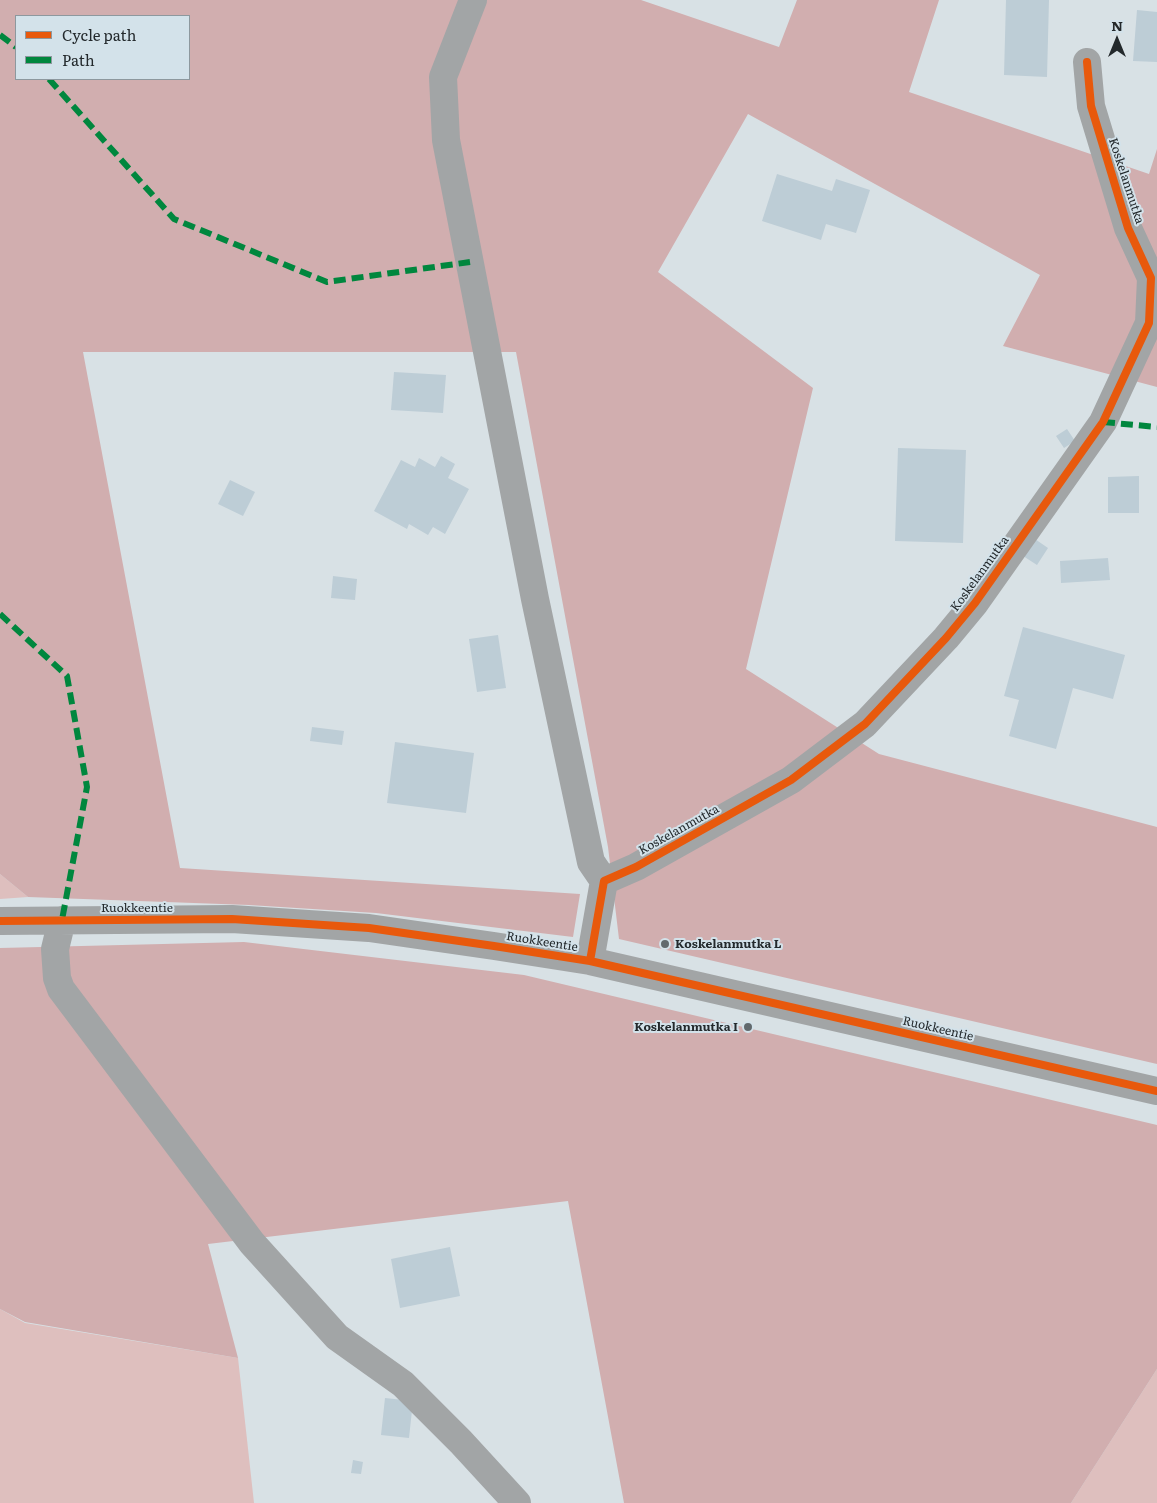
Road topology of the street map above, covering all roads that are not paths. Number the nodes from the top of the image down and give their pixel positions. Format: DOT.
graph roads {
  1 [pos="473,0"];
  2 [pos="1087,62"];
  3 [pos="604,881"];
  4 [pos="62,920"];
  5 [pos="0,921"];
  6 [pos="590,961"];
  7 [pos="1157,1091"];
  8 [pos="517,1503"];
  1 -- 3 [label="street"];
  2 -- 3 [label="street, Koskelanmutka"];
  3 -- 6 [label="street"];
  4 -- 5 [label="street, Ruokkeentie"];
  4 -- 6 [label="street, Ruokkeentie"];
  4 -- 8 [label="street"];
  6 -- 7 [label="street, Ruokkeentie"];
}
